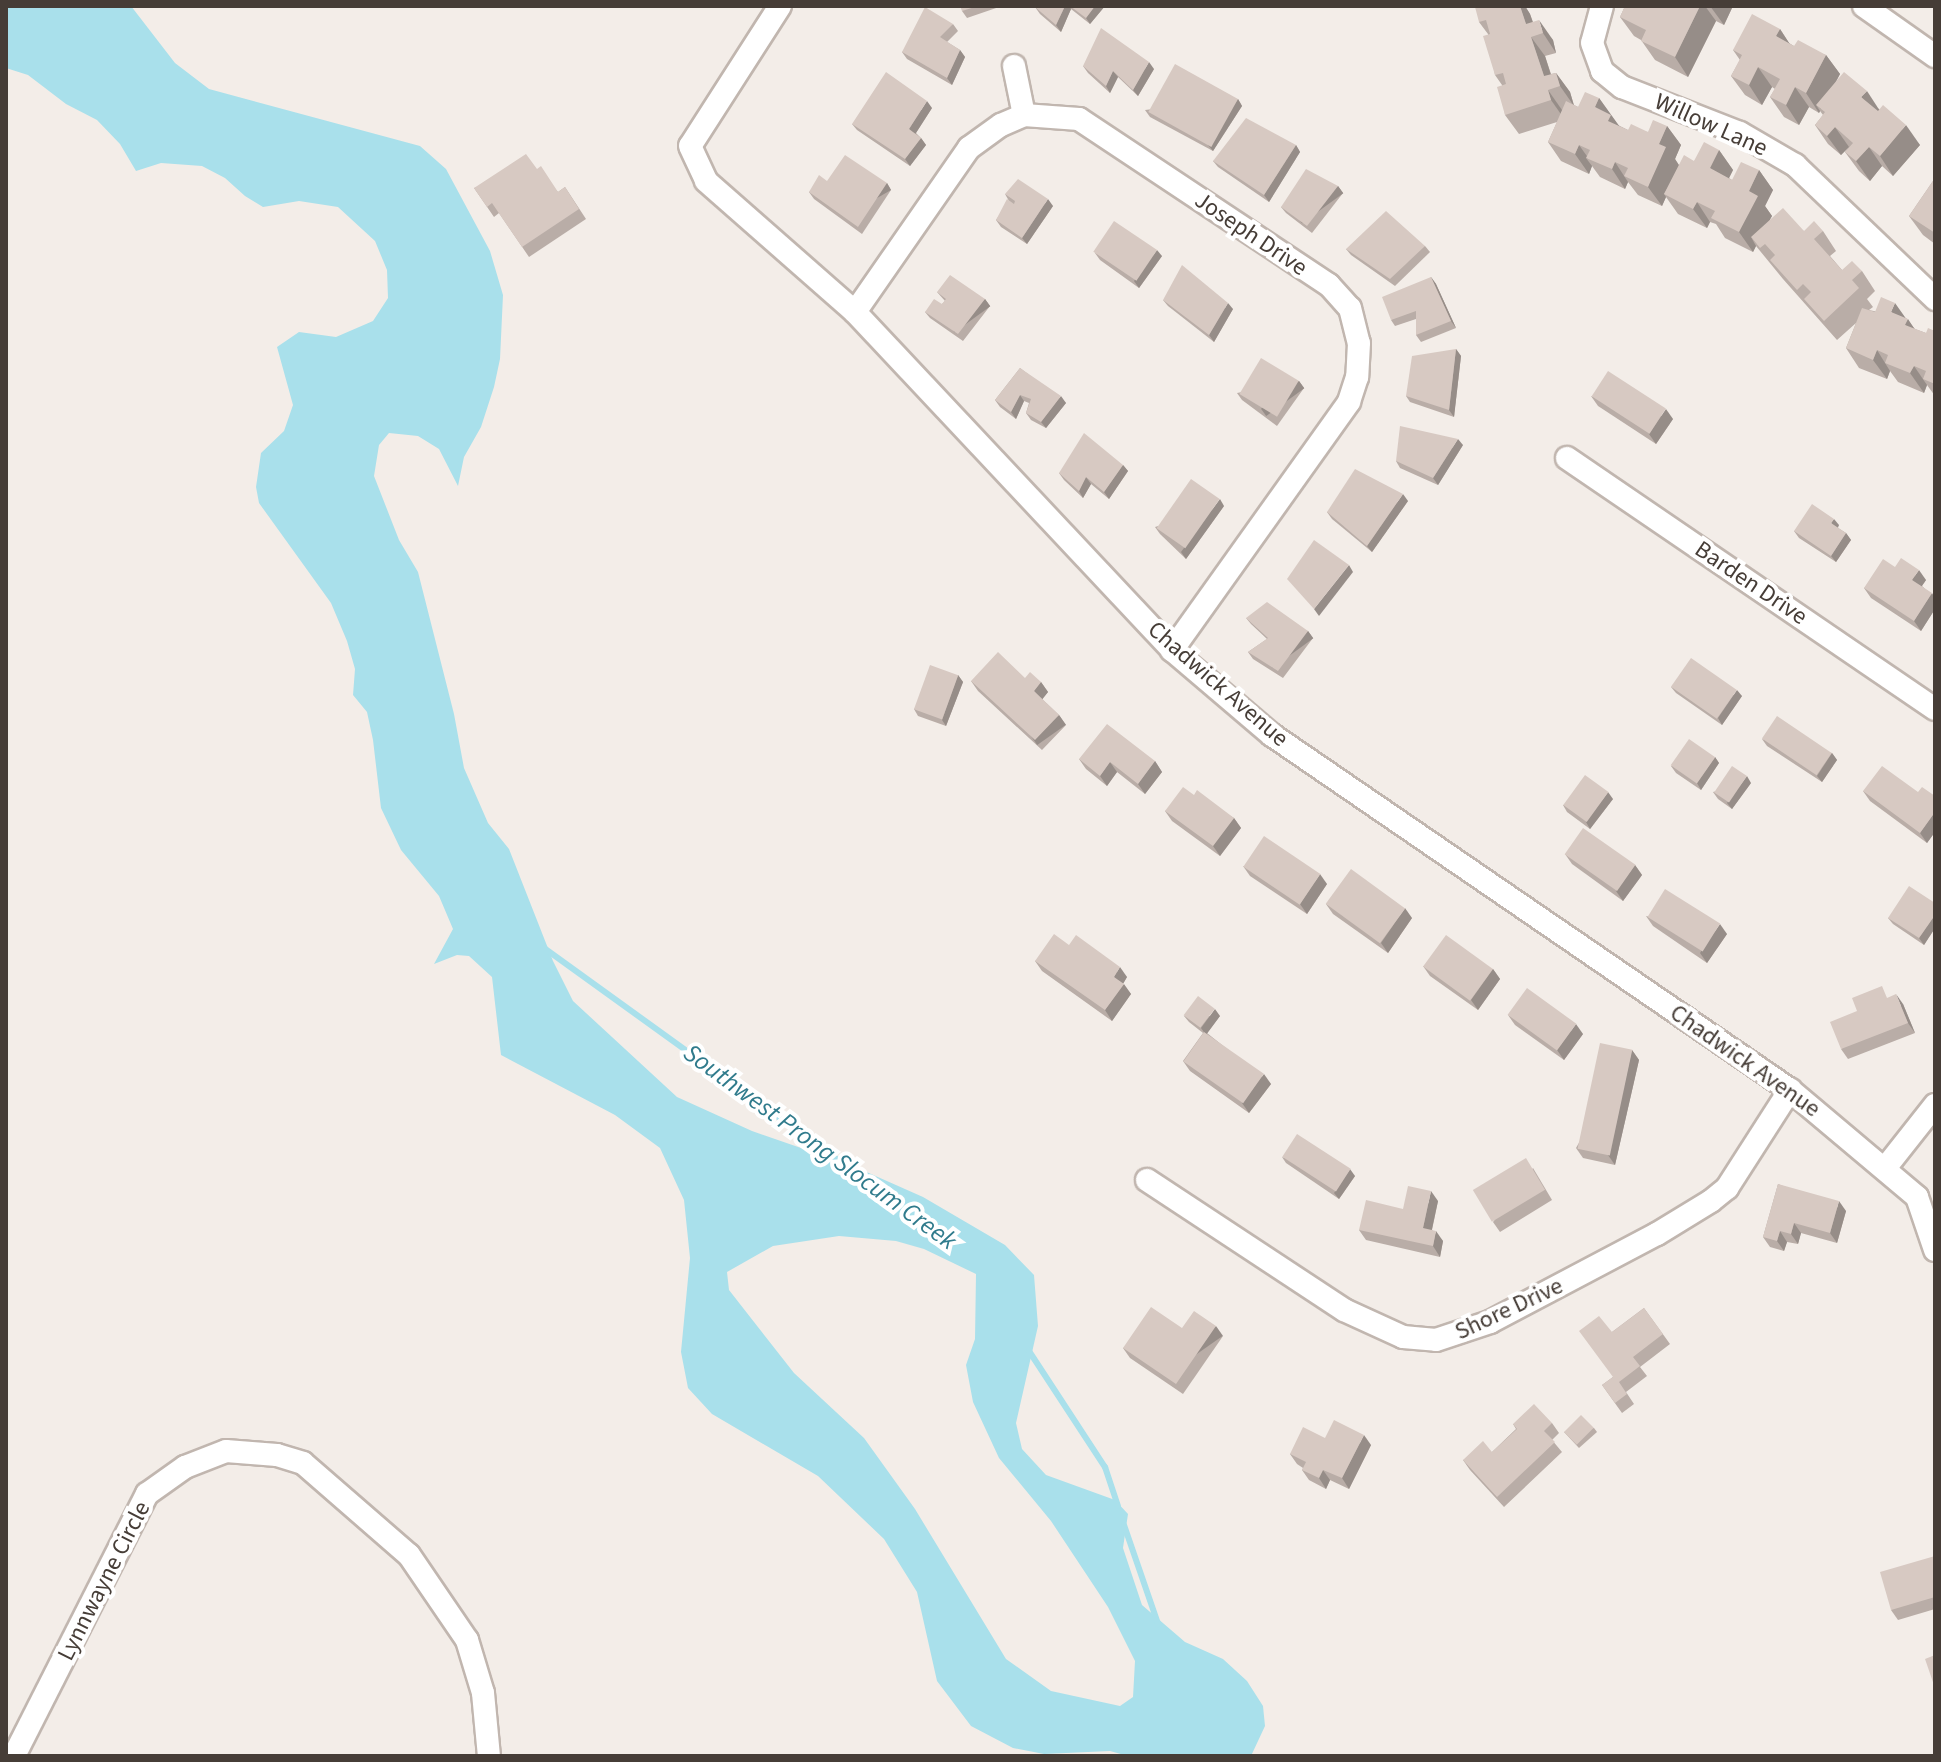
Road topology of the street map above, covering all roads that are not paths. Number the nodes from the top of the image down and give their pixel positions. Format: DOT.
graph roads {
  1 [pos="780,6"];
  2 [pos="1602,6"];
  3 [pos="1876,9"];
  4 [pos="1935,56"];
  5 [pos="1014,66"];
  6 [pos="1024,115"];
  7 [pos="1935,299"];
  8 [pos="855,312"];
  9 [pos="1567,458"];
  10 [pos="1172,650"];
  11 [pos="1935,709"];
  12 [pos="1790,1090"];
  13 [pos="1935,1105"];
  14 [pos="1886,1167"];
  15 [pos="1147,1180"];
  16 [pos="1935,1250"];
  17 [pos="14,1756"];
  18 [pos="489,1756"];
  1 -- 8 [label="street, Chadwick Avenue"];
  2 -- 7 [label="street, Willow Lane"];
  3 -- 4 [label="street"];
  5 -- 6 [label="street"];
  6 -- 8 [label="street"];
  6 -- 10 [label="street, Joseph Drive"];
  8 -- 10 [label="street, Chadwick Avenue"];
  9 -- 11 [label="street, Barden Drive"];
  10 -- 12 [label="street, Chadwick Avenue"];
  12 -- 14 [label="street, Chadwick Avenue"];
  12 -- 15 [label="street, Shore Drive"];
  13 -- 14 [label="street"];
  14 -- 16 [label="street, Chadwick Avenue"];
  17 -- 18 [label="street, Lynnwayne Circle"];
}
